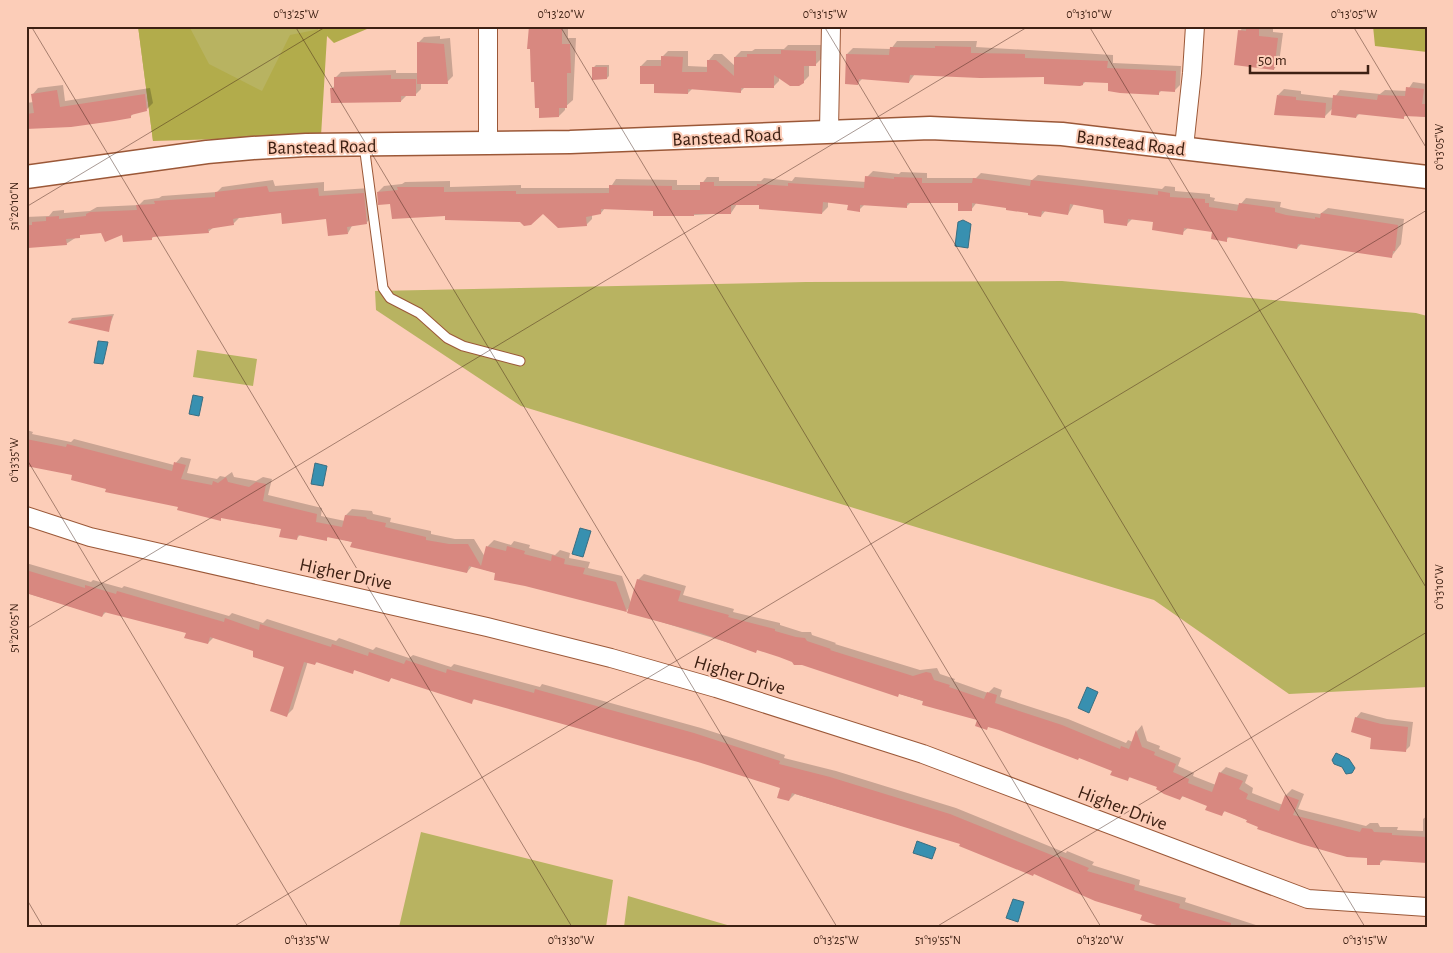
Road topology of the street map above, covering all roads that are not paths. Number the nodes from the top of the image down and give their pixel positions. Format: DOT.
graph roads {
  1 [pos="488,26"];
  2 [pos="830,26"];
  3 [pos="1195,26"];
  4 [pos="829,130"];
  5 [pos="488,143"];
  6 [pos="364,145"];
  7 [pos="1184,148"];
  8 [pos="26,177"];
  9 [pos="1427,177"];
  10 [pos="520,361"];
  11 [pos="26,516"];
  12 [pos="1427,907"];
  1 -- 5 [label="street"];
  2 -- 4 [label="street"];
  3 -- 7 [label="street"];
  4 -- 5 [label="street, Banstead Road"];
  4 -- 7 [label="street, Banstead Road"];
  5 -- 6 [label="street, Banstead Road"];
  6 -- 8 [label="street, Banstead Road"];
  6 -- 10 [label="lane"];
  7 -- 9 [label="street, Banstead Road"];
  11 -- 12 [label="street, Higher Drive"];
}
